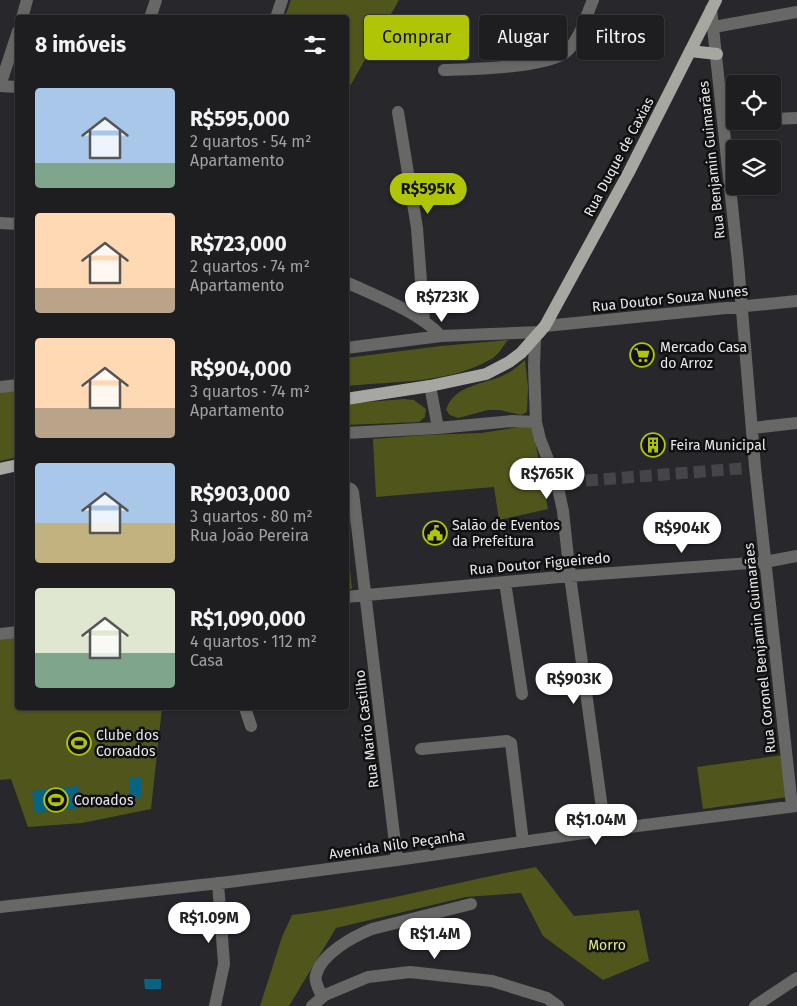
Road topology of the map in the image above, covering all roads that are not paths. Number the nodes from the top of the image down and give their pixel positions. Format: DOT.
graph roads {
  1 [pos="27,0"];
  2 [pos="156,0"];
  3 [pos="282,0"];
  4 [pos="593,0"];
  5 [pos="713,5"];
  6 [pos="797,12"];
  7 [pos="23,15"];
  8 [pos="151,15"];
  9 [pos="277,15"];
  10 [pos="714,27"];
  11 [pos="15,39"];
  12 [pos="690,51"];
  13 [pos="717,54"];
  14 [pos="444,70"];
  15 [pos="0,86"];
  16 [pos="15,87"];
  17 [pos="398,112"];
  18 [pos="797,118"];
  19 [pos="781,119"];
  20 [pos="724,122"];
  21 [pos="0,223"];
  22 [pos="15,224"];
  23 [pos="349,284"];
  24 [pos="797,301"];
  25 [pos="742,307"];
  26 [pos="424,321"];
  27 [pos="540,332"];
  28 [pos="441,336"];
  29 [pos="349,348"];
  30 [pos="15,385"];
  31 [pos="430,386"];
  32 [pos="0,387"];
  33 [pos="349,399"];
  34 [pos="536,422"];
  35 [pos="797,422"];
  36 [pos="438,428"];
  37 [pos="752,428"];
  38 [pos="349,433"];
  39 [pos="15,466"];
  40 [pos="0,469"];
  41 [pos="349,487"];
  42 [pos="797,556"];
  43 [pos="765,562"];
  44 [pos="570,576"];
  45 [pos="504,582"];
  46 [pos="364,595"];
  47 [pos="349,597"];
  48 [pos="15,632"];
  49 [pos="0,634"];
  50 [pos="522,694"];
  51 [pos="246,710"];
  52 [pos="250,726"];
  53 [pos="420,749"];
  54 [pos="795,806"];
  55 [pos="605,830"];
  56 [pos="523,842"];
  57 [pos="397,860"];
  58 [pos="218,883"];
  59 [pos="471,904"];
  60 [pos="0,907"];
  61 [pos="797,978"];
  62 [pos="322,997"];
  63 [pos="215,1006"];
  64 [pos="312,1006"];
  65 [pos="558,1006"];
  66 [pos="756,1006"];
  1 -- 7 [label="street"];
  2 -- 8 [label="street"];
  3 -- 9 [label="street"];
  4 -- 14 [label="street"];
  5 -- 10 [label="street, Rua Benjamin Guimarães"];
  5 -- 12 [label="main road, Rua Duque de Caxias"];
  6 -- 10 [label="street"];
  10 -- 13 [label="street, Rua Benjamin Guimarães"];
  11 -- 15 [label="street"];
  12 -- 13 [label="main road"];
  12 -- 27 [label="main road, Rua Duque de Caxias"];
  13 -- 20 [label="street, Rua Benjamin Guimarães"];
  15 -- 16 [label="street"];
  17 -- 26 [label="street"];
  18 -- 19 [label="street"];
  20 -- 25 [label="street, Rua Benjamin Guimarães"];
  21 -- 22 [label="street"];
  23 -- 26 [label="street"];
  24 -- 25 [label="street, Rua Doutor Souza Nunes"];
  25 -- 27 [label="street, Rua Doutor Souza Nunes"];
  25 -- 37 [label="street, Rua Coronel Benjamin Guimarães"];
  26 -- 28 [label="street"];
  27 -- 28 [label="street, Rua Doutor Souza Nunes"];
  27 -- 31 [label="main road, Rua Duque de Caxias"];
  27 -- 34 [label="street"];
  28 -- 29 [label="street, Rua Doutor Souza Nunes"];
  30 -- 32 [label="street"];
  31 -- 33 [label="main road, Rua Duque de Caxias"];
  31 -- 36 [label="street"];
  34 -- 36 [label="street"];
  34 -- 44 [label="street"];
  35 -- 37 [label="street"];
  36 -- 38 [label="street"];
  37 -- 43 [label="street, Rua Coronel Benjamin Guimarães"];
  39 -- 40 [label="main road"];
  41 -- 46 [label="street, Rua Mario Castilho"];
  42 -- 43 [label="street, Rua Doutor Figueiredo"];
  43 -- 44 [label="street, Rua Doutor Figueiredo"];
  43 -- 54 [label="street, Rua Coronel Benjamin Guimarães"];
  44 -- 45 [label="street, Rua Doutor Figueiredo"];
  44 -- 55 [label="street"];
  45 -- 46 [label="street, Rua Doutor Figueiredo"];
  45 -- 50 [label="street"];
  46 -- 47 [label="street, Rua Doutor Figueiredo"];
  46 -- 57 [label="street, Rua Mario Castilho"];
  48 -- 49 [label="street"];
  51 -- 52 [label="street"];
  53 -- 56 [label="street"];
  54 -- 55 [label="street, Avenida Nilo Peçanha"];
  55 -- 56 [label="street, Avenida Nilo Peçanha"];
  56 -- 57 [label="street, Avenida Nilo Peçanha"];
  57 -- 58 [label="street, Avenida Nilo Peçanha"];
  58 -- 60 [label="street, Avenida Nilo Peçanha"];
  58 -- 63 [label="street"];
  59 -- 62 [label="street"];
  61 -- 66 [label="street"];
  62 -- 64 [label="street"];
  62 -- 65 [label="street"];
}
